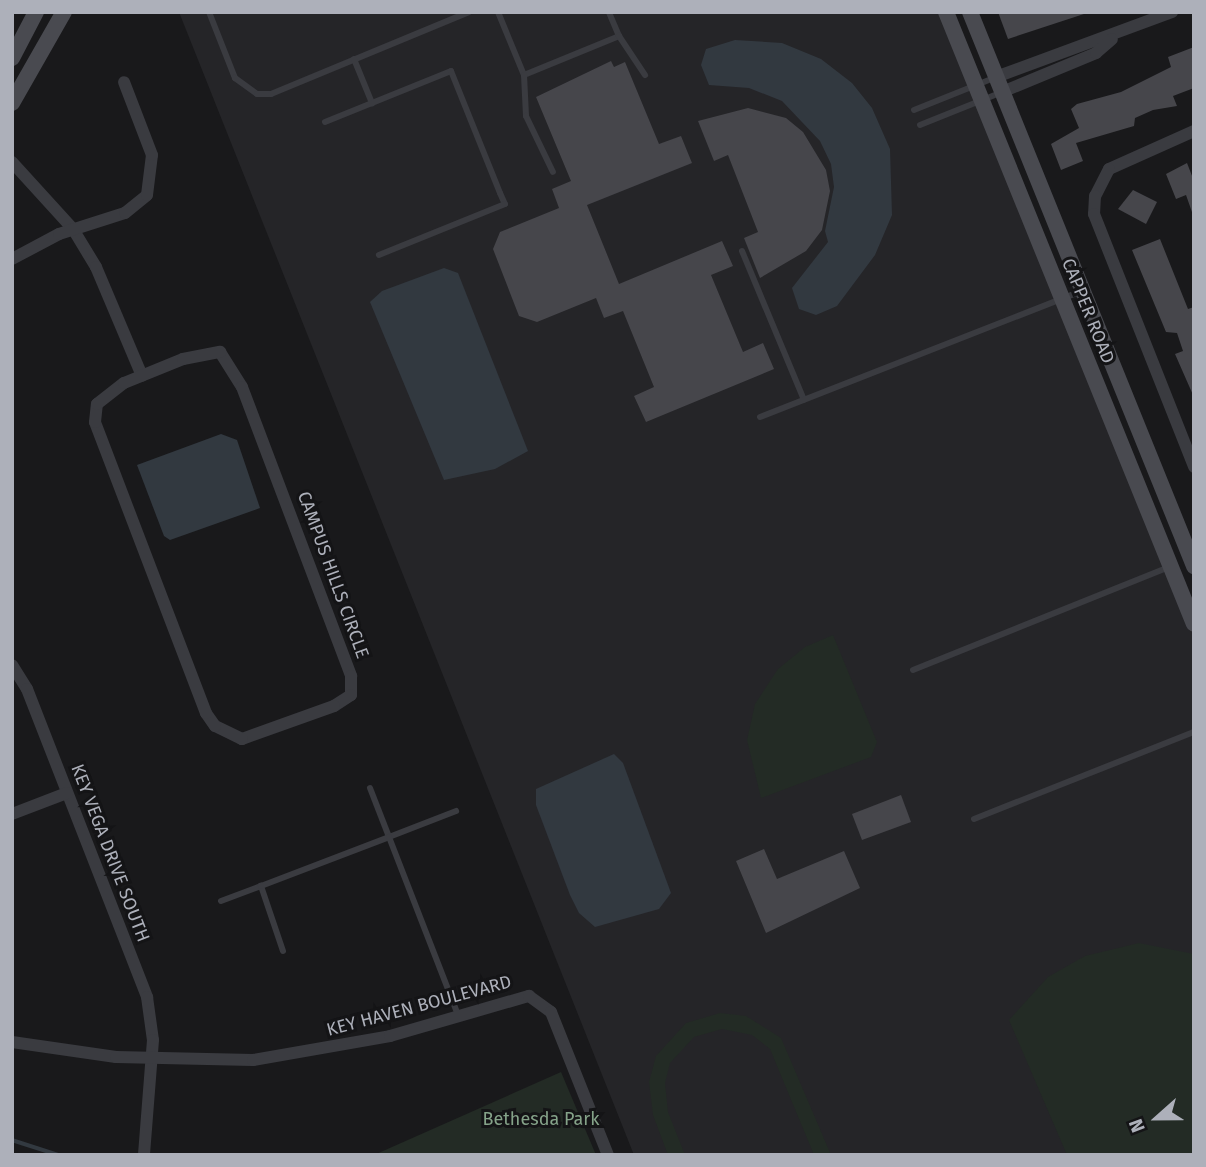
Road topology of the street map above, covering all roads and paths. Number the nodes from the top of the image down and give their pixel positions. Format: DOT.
graph roads {
  1 [pos="37,12"];
  2 [pos="64,12"];
  3 [pos="209,12"];
  4 [pos="469,12"];
  5 [pos="498,12"];
  6 [pos="609,12"];
  7 [pos="946,12"];
  8 [pos="970,12"];
  9 [pos="1172,12"];
  10 [pos="619,36"];
  11 [pos="1112,38"];
  12 [pos="1044,57"];
  13 [pos="12,58"];
  14 [pos="354,59"];
  15 [pos="1050,72"];
  16 [pos="524,75"];
  17 [pos="645,75"];
  18 [pos="124,82"];
  19 [pos="975,85"];
  20 [pos="999,85"];
  21 [pos="982,101"];
  22 [pos="12,103"];
  23 [pos="372,103"];
  24 [pos="914,110"];
  25 [pos="325,122"];
  26 [pos="919,125"];
  27 [pos="1194,131"];
  28 [pos="12,162"];
  29 [pos="553,172"];
  30 [pos="73,229"];
  31 [pos="741,251"];
  32 [pos="379,255"];
  33 [pos="12,259"];
  34 [pos="1082,290"];
  35 [pos="1062,298"];
  36 [pos="142,376"];
  37 [pos="804,400"];
  38 [pos="760,417"];
  39 [pos="1194,467"];
  40 [pos="1170,566"];
  41 [pos="1194,566"];
  42 [pos="1194,624"];
  43 [pos="12,666"];
  44 [pos="913,670"];
  45 [pos="1194,732"];
  46 [pos="370,788"];
  47 [pos="67,793"];
  48 [pos="456,811"];
  49 [pos="12,814"];
  50 [pos="974,819"];
  51 [pos="389,837"];
  52 [pos="261,886"];
  53 [pos="221,901"];
  54 [pos="283,951"];
  55 [pos="458,1016"];
  56 [pos="12,1042"];
  57 [pos="152,1060"];
  58 [pos="144,1155"];
  59 [pos="608,1155"];
  1 -- 13 [label="street"];
  2 -- 22 [label="street"];
  3 -- 14 [label="lane"];
  4 -- 14 [label="lane"];
  5 -- 16 [label="lane"];
  6 -- 10 [label="lane"];
  7 -- 19 [label="street, CAPPER ROAD"];
  8 -- 20 [label="street, CAPPER ROAD"];
  9 -- 11 [label="street"];
  10 -- 16 [label="lane"];
  10 -- 17 [label="lane"];
  11 -- 12 [label="street"];
  11 -- 15 [label="street"];
  12 -- 15 [label="street"];
  12 -- 20 [label="street"];
  14 -- 23 [label="lane"];
  15 -- 20 [label="street"];
  16 -- 29 [label="lane"];
  18 -- 30 [label="street"];
  19 -- 20 [label="lane"];
  19 -- 21 [label="street, CAPPER ROAD"];
  19 -- 24 [label="lane"];
  20 -- 21 [label="lane"];
  20 -- 34 [label="street, CAPPER ROAD"];
  21 -- 26 [label="lane"];
  21 -- 35 [label="street, CAPPER ROAD"];
  23 -- 25 [label="lane"];
  23 -- 32 [label="lane"];
  27 -- 39 [label="street"];
  28 -- 30 [label="street"];
  30 -- 33 [label="street"];
  30 -- 36 [label="street"];
  31 -- 37 [label="lane"];
  34 -- 35 [label="lane"];
  34 -- 41 [label="street, CAPPER ROAD"];
  35 -- 37 [label="lane"];
  35 -- 40 [label="street, CAPPER ROAD"];
  36 -- 36 [label="street, CAMPUS HILLS CIRCLE"];
  37 -- 38 [label="lane"];
  40 -- 42 [label="street, CAPPER ROAD"];
  40 -- 44 [label="lane"];
  43 -- 47 [label="street, KEY VEGA DRIVE SOUTH"];
  45 -- 50 [label="lane"];
  46 -- 51 [label="lane"];
  47 -- 49 [label="street"];
  47 -- 57 [label="street, KEY VEGA DRIVE SOUTH"];
  48 -- 51 [label="lane"];
  51 -- 52 [label="lane"];
  51 -- 55 [label="lane"];
  52 -- 53 [label="lane"];
  52 -- 54 [label="lane"];
  55 -- 57 [label="street, KEY HAVEN BOULEVARD"];
  55 -- 59 [label="street, KEY HAVEN BOULEVARD"];
  56 -- 57 [label="street, KEY HAVEN BOULEVARD"];
  57 -- 58 [label="street, KEY VEGA DRIVE SOUTH"];
}
